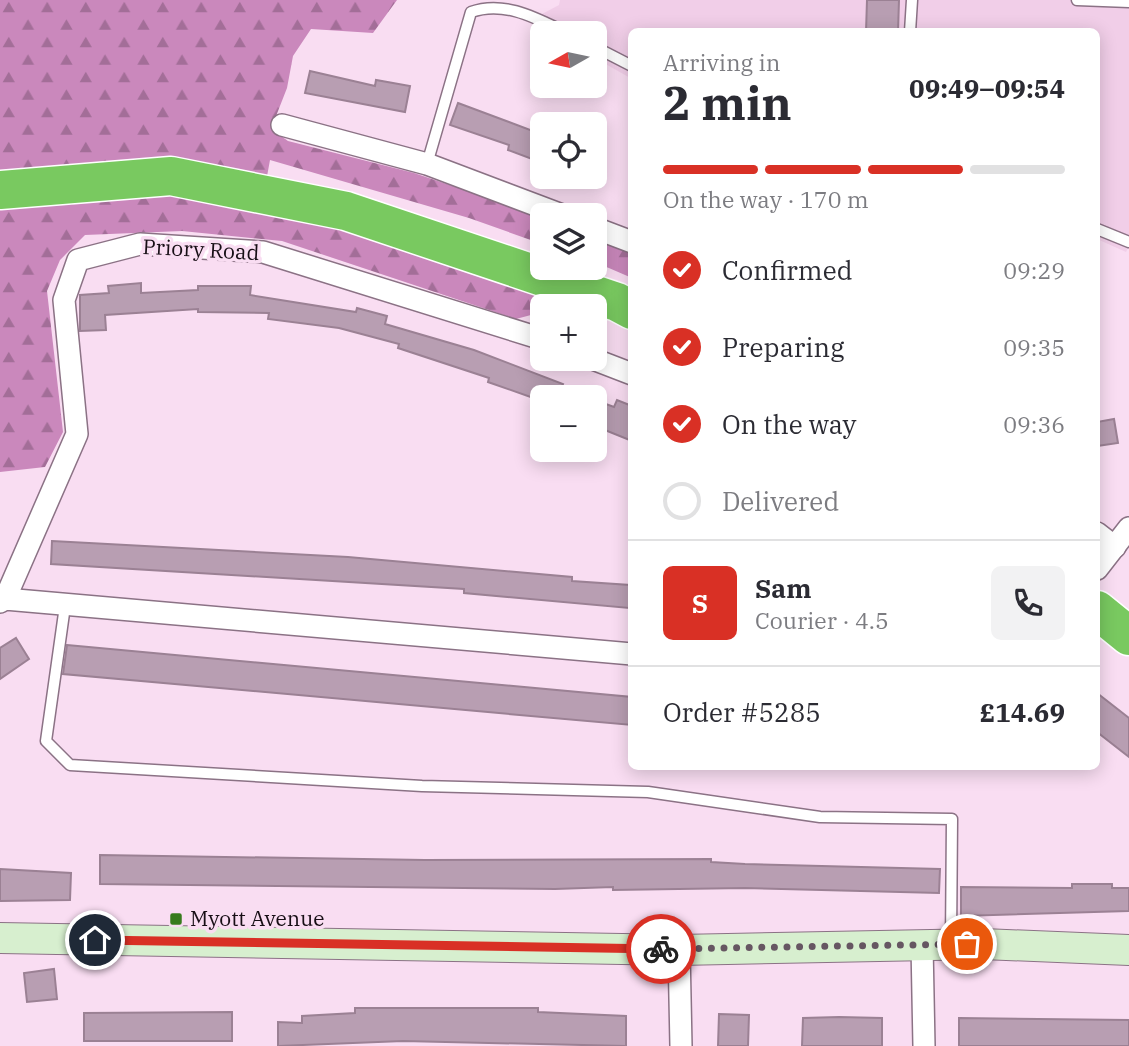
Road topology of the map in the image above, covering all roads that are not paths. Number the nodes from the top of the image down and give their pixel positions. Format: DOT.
graph roads {
  1 [pos="912,0"];
  2 [pos="1077,0"];
  3 [pos="1129,2"];
  4 [pos="543,21"];
  5 [pos="910,28"];
  6 [pos="607,53"];
  7 [pos="628,64"];
  8 [pos="282,124"];
  9 [pos="427,164"];
  10 [pos="0,190"];
  11 [pos="530,203"];
  12 [pos="1100,230"];
  13 [pos="607,233"];
  14 [pos="628,240"];
  15 [pos="1129,242"];
  16 [pos="628,308"];
  17 [pos="530,335"];
  18 [pos="607,364"];
  19 [pos="628,372"];
  20 [pos="1129,528"];
  21 [pos="1100,535"];
  22 [pos="1115,547"];
  23 [pos="1100,565"];
  24 [pos="3,601"];
  25 [pos="65,606"];
  26 [pos="1100,612"];
  27 [pos="1129,636"];
  28 [pos="628,654"];
  29 [pos="0,938"];
  30 [pos="936,945"];
  31 [pos="679,950"];
  32 [pos="1129,950"];
  33 [pos="681,1046"];
  34 [pos="924,1046"];
  1 -- 5 [label="lane"];
  2 -- 3 [label="lane"];
  4 -- 9 [label="lane"];
  6 -- 7 [label="lane"];
  8 -- 9 [label="street"];
  9 -- 11 [label="street"];
  10 -- 16 [label="highway"];
  12 -- 15 [label="lane"];
  13 -- 14 [label="street"];
  17 -- 24 [label="street, Priory Road"];
  18 -- 19 [label="street"];
  20 -- 22 [label="street"];
  21 -- 22 [label="street"];
  22 -- 23 [label="street"];
  24 -- 25 [label="street"];
  25 -- 28 [label="street"];
  25 -- 30 [label="lane"];
  26 -- 27 [label="highway"];
  29 -- 31 [label="main road"];
  30 -- 31 [label="main road"];
  30 -- 32 [label="main road"];
  30 -- 34 [label="street"];
  31 -- 33 [label="street"];
}
